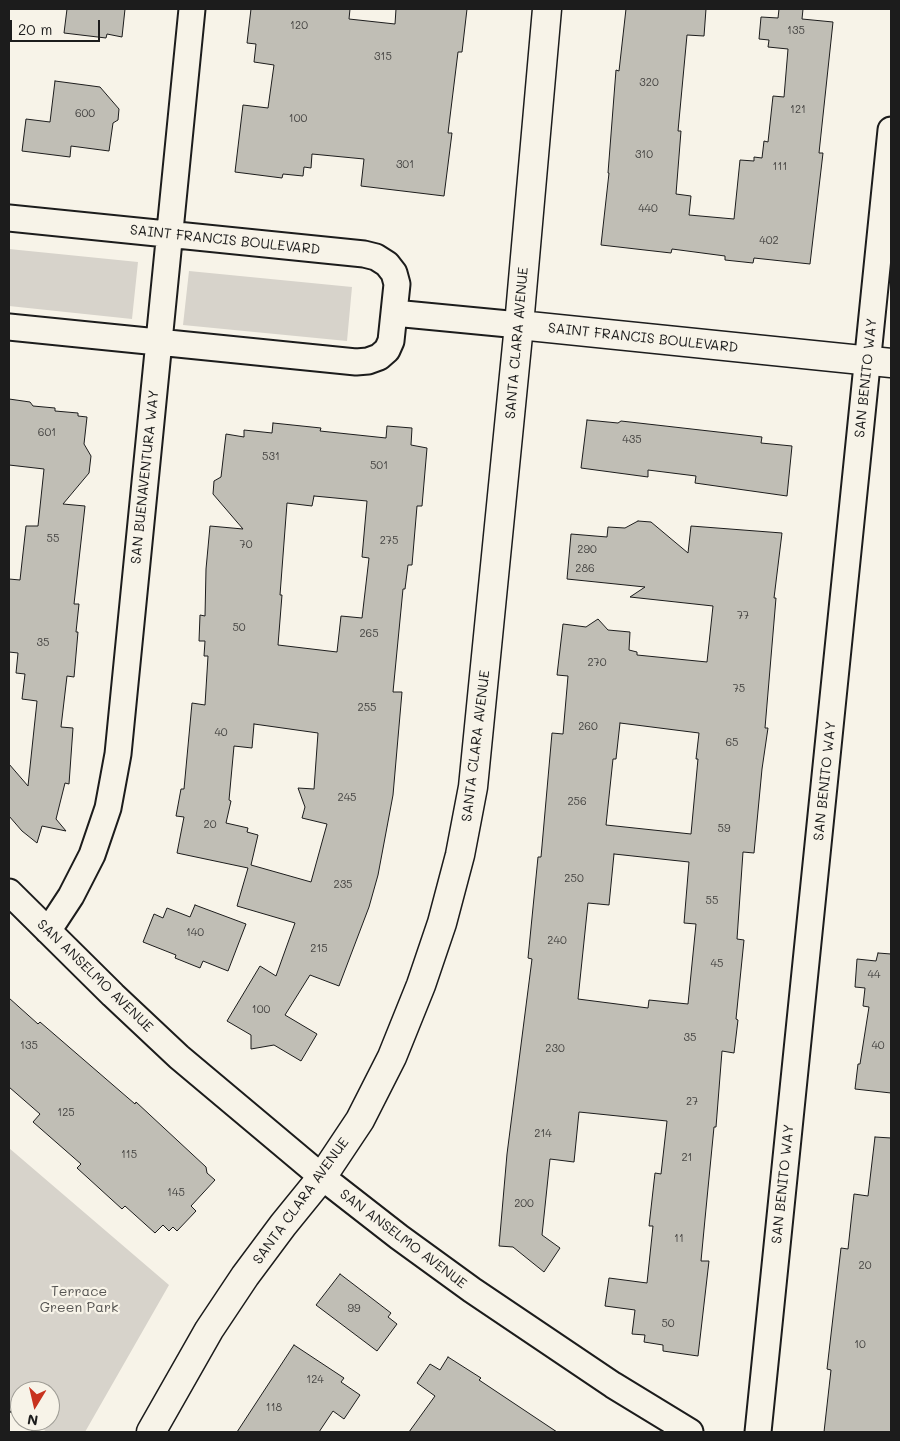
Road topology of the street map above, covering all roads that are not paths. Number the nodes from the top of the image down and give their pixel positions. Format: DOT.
graph roads {
  1 [pos="192,9"];
  2 [pos="547,9"];
  3 [pos="891,130"];
  4 [pos="9,218"];
  5 [pos="169,234"];
  6 [pos="394,313"];
  7 [pos="519,325"];
  8 [pos="9,327"];
  9 [pos="159,342"];
  10 [pos="879,361"];
  11 [pos="9,892"];
  12 [pos="48,931"];
  13 [pos="322,1177"];
  14 [pos="9,1425"];
  15 [pos="19,1432"];
  16 [pos="151,1432"];
  17 [pos="690,1432"];
  18 [pos="758,1432"];
  1 -- 5 [label="street, SAN BUENAVENTURA WAY"];
  2 -- 7 [label="street, SANTA CLARA AVENUE"];
  3 -- 10 [label="street, SAN BENITO WAY"];
  4 -- 5 [label="street, SAINT FRANCIS BOULEVARD"];
  5 -- 6 [label="street, SAINT FRANCIS BOULEVARD"];
  5 -- 9 [label="street, SAN BUENAVENTURA WAY"];
  6 -- 7 [label="street, SAINT FRANCIS BOULEVARD"];
  6 -- 9 [label="street, SAINT FRANCIS BOULEVARD"];
  7 -- 10 [label="street, SAINT FRANCIS BOULEVARD"];
  7 -- 13 [label="street, SANTA CLARA AVENUE"];
  8 -- 9 [label="street, SAINT FRANCIS BOULEVARD"];
  9 -- 12 [label="street, SAN BUENAVENTURA WAY"];
  10 -- 18 [label="street, SAN BENITO WAY"];
  11 -- 12 [label="street, SAN ANSELMO AVENUE"];
  12 -- 13 [label="street, SAN ANSELMO AVENUE"];
  13 -- 16 [label="street, SANTA CLARA AVENUE"];
  13 -- 17 [label="street, SAN ANSELMO AVENUE"];
  14 -- 15 [label="street"];
}
